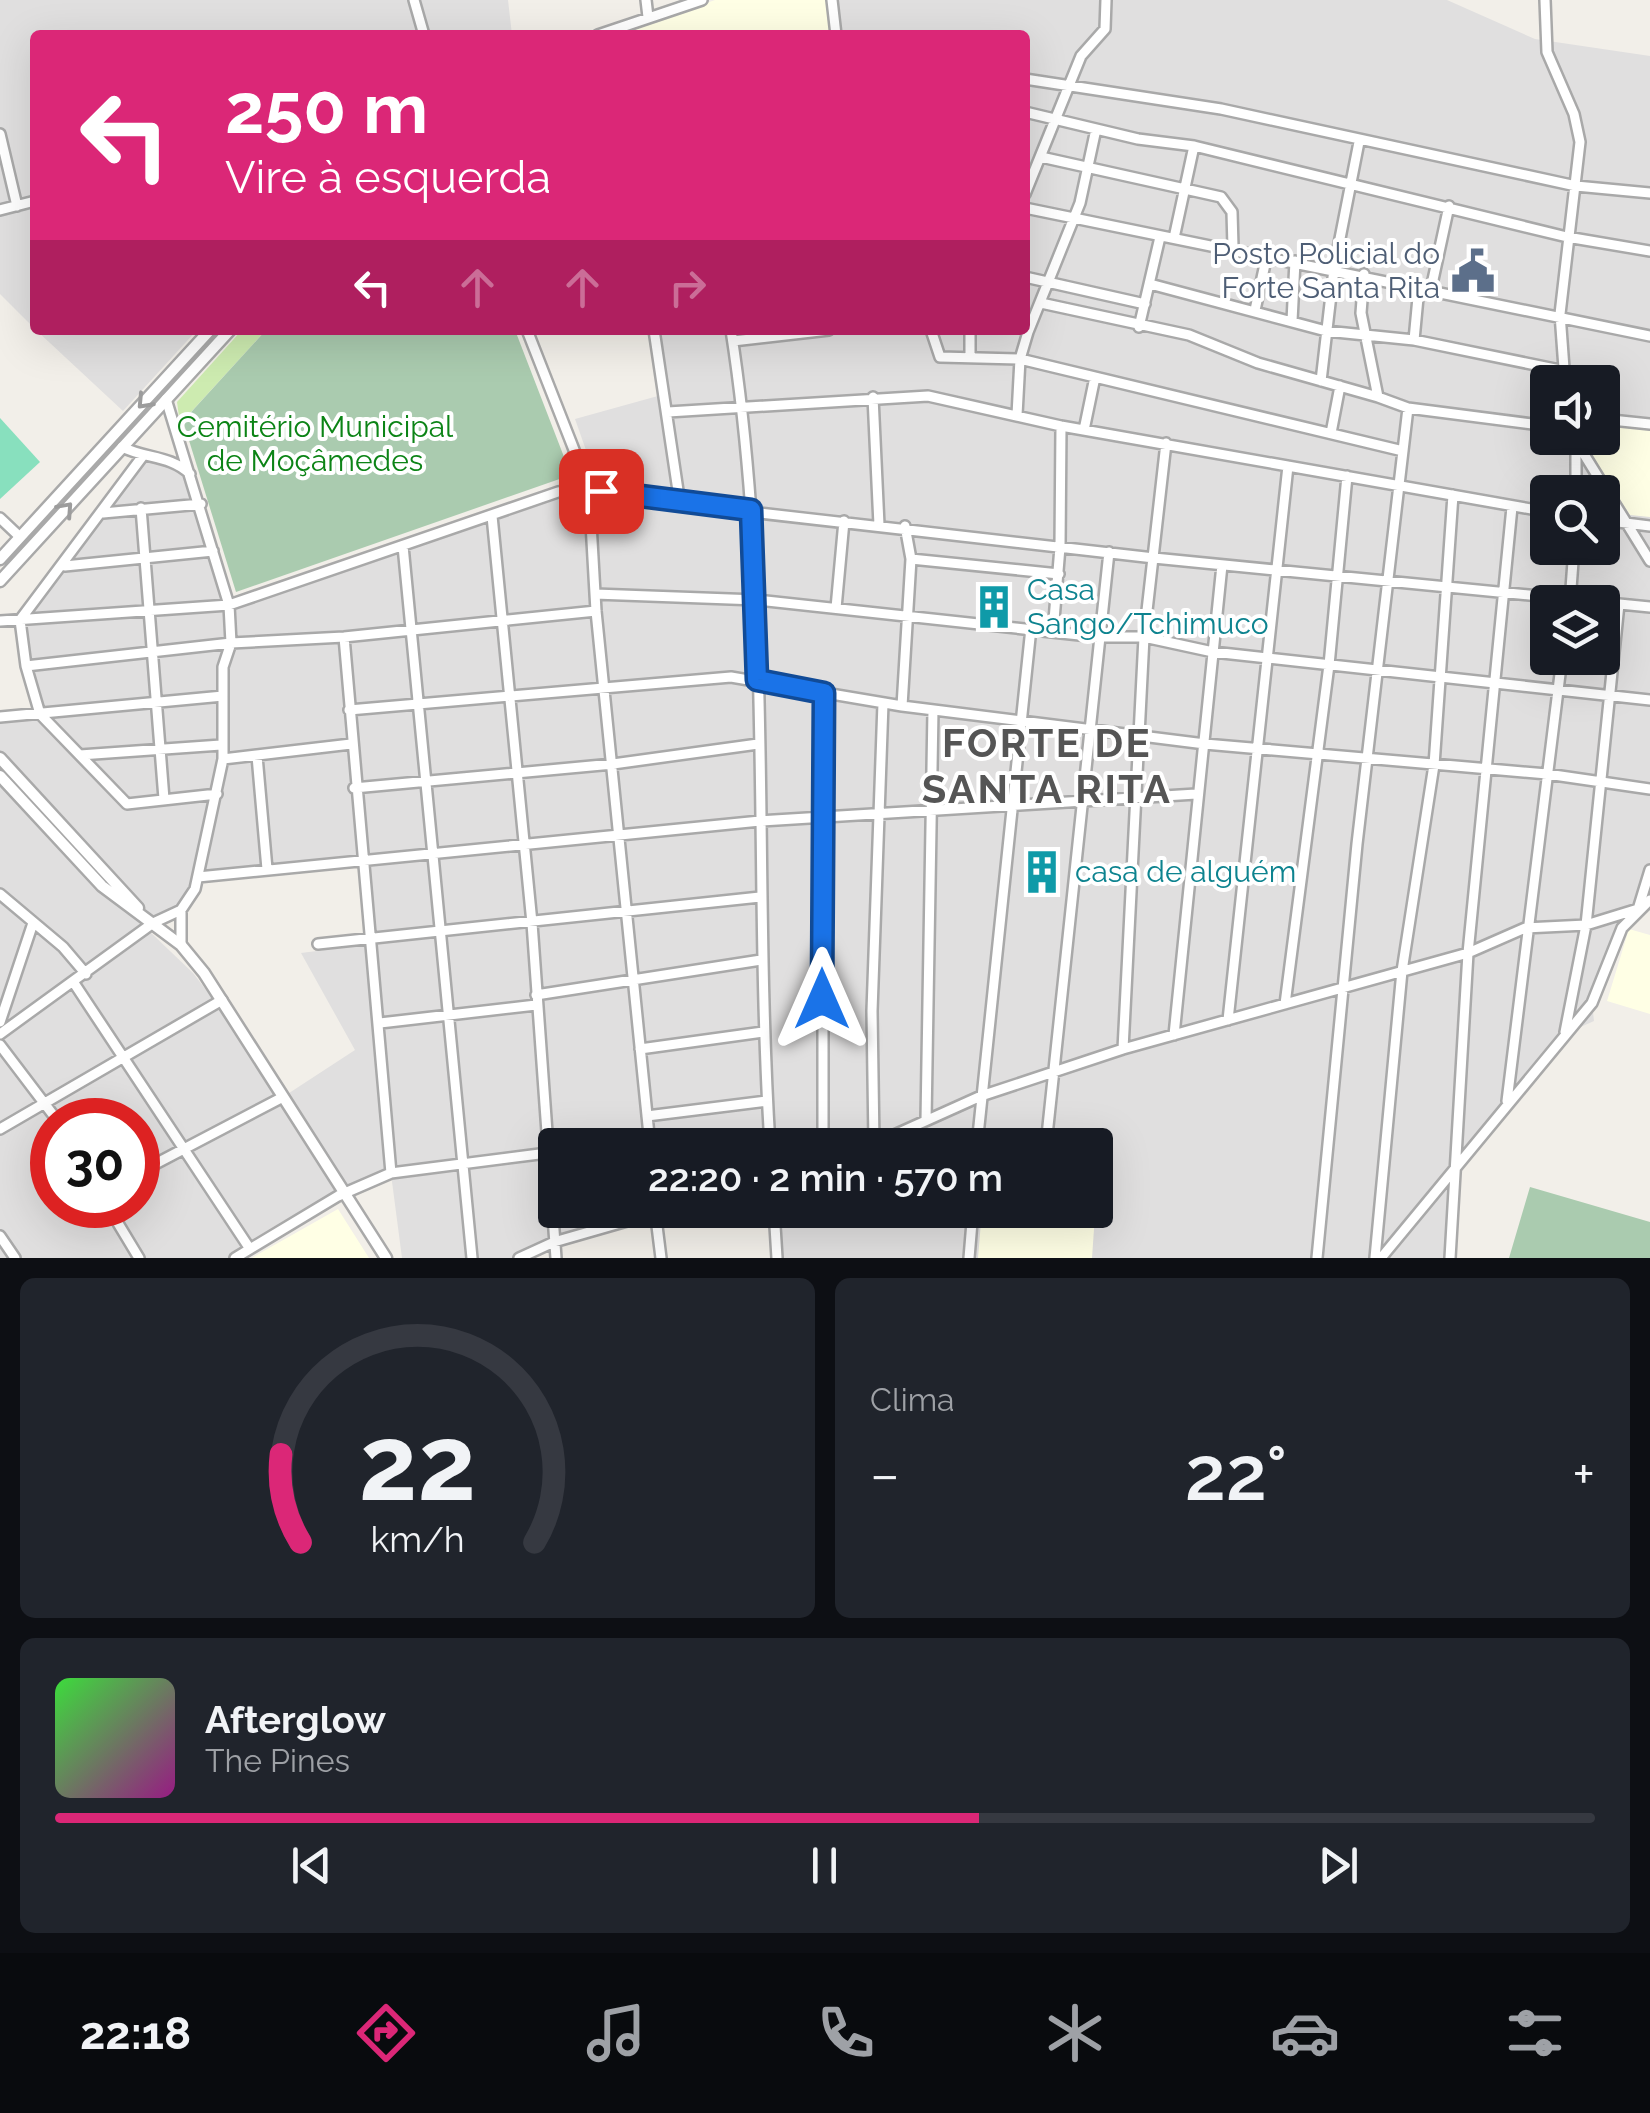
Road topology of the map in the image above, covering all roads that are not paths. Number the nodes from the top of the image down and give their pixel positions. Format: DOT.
graph roads {
  1 [pos="414,0"];
  2 [pos="646,0"];
  3 [pos="702,0"];
  4 [pos="832,0"];
  5 [pos="1106,0"];
  6 [pos="1545,0"];
  7 [pos="648,17"];
  8 [pos="423,30"];
  9 [pos="612,30"];
  10 [pos="835,30"];
  11 [pos="1030,80"];
  12 [pos="1069,85"];
  13 [pos="1030,113"];
  14 [pos="1055,119"];
  15 [pos="1096,129"];
  16 [pos="0,134"];
  17 [pos="1359,142"];
  18 [pos="1194,146"];
  19 [pos="1039,161"];
  20 [pos="1030,162"];
  21 [pos="1086,165"];
  22 [pos="1030,182"];
  23 [pos="1351,183"];
  24 [pos="1576,186"];
  25 [pos="1186,188"];
  26 [pos="1650,193"];
  27 [pos="30,202"];
  28 [pos="17,206"];
  29 [pos="1449,206"];
  30 [pos="1030,209"];
  31 [pos="0,210"];
  32 [pos="1074,217"];
  33 [pos="1160,237"];
  34 [pos="1568,237"];
  35 [pos="1174,238"];
  36 [pos="1234,247"];
  37 [pos="1650,251"];
  38 [pos="1267,255"];
  39 [pos="1296,261"];
  40 [pos="1334,269"];
  41 [pos="1364,274"];
  42 [pos="1030,278"];
  43 [pos="1051,280"];
  44 [pos="1150,284"];
  45 [pos="1425,288"];
  46 [pos="1041,303"];
  47 [pos="1145,304"];
  48 [pos="1255,310"];
  49 [pos="1560,314"];
  50 [pos="1292,321"];
  51 [pos="1140,327"];
  52 [pos="1030,328"];
  53 [pos="1326,331"];
  54 [pos="205,335"];
  55 [pos="225,335"];
  56 [pos="530,335"];
  57 [pos="655,335"];
  58 [pos="932,335"];
  59 [pos="970,335"];
  60 [pos="1027,335"];
  61 [pos="1365,335"];
  62 [pos="732,336"];
  63 [pos="1650,336"];
  64 [pos="1414,340"];
  65 [pos="970,357"];
  66 [pos="1020,359"];
  67 [pos="1564,365"];
  68 [pos="1530,368"];
  69 [pos="1096,378"];
  70 [pos="1321,382"];
  71 [pos="1340,386"];
  72 [pos="1378,397"];
  73 [pos="874,398"];
  74 [pos="166,399"];
  75 [pos="1408,408"];
  76 [pos="741,409"];
  77 [pos="668,412"];
  78 [pos="1017,416"];
  79 [pos="1620,421"];
  80 [pos="1530,424"];
  81 [pos="1650,424"];
  82 [pos="1061,426"];
  83 [pos="1084,430"];
  84 [pos="1331,433"];
  85 [pos="1166,443"];
  86 [pos="122,447"];
  87 [pos="1403,451"];
  88 [pos="1584,455"];
  89 [pos="142,457"];
  90 [pos="1288,466"];
  91 [pos="192,476"];
  92 [pos="1347,476"];
  93 [pos="1398,484"];
  94 [pos="590,488"];
  95 [pos="1453,495"];
  96 [pos="201,504"];
  97 [pos="680,504"];
  98 [pos="1512,507"];
  99 [pos="141,508"];
  100 [pos="751,510"];
  101 [pos="1530,510"];
  102 [pos="103,513"];
  103 [pos="492,516"];
  104 [pos="0,518"];
  105 [pos="844,521"];
  106 [pos="1620,523"];
  107 [pos="1627,524"];
  108 [pos="879,525"];
  109 [pos="905,526"];
  110 [pos="1650,526"];
  111 [pos="20,537"];
  112 [pos="403,546"];
  113 [pos="1060,547"];
  114 [pos="213,551"];
  115 [pos="1109,552"];
  116 [pos="1154,558"];
  117 [pos="0,559"];
  118 [pos="911,559"];
  119 [pos="144,561"];
  120 [pos="1650,561"];
  121 [pos="1222,565"];
  122 [pos="65,566"];
  123 [pos="1274,570"];
  124 [pos="1059,574"];
  125 [pos="1338,576"];
  126 [pos="0,581"];
  127 [pos="1387,581"];
  128 [pos="1448,587"];
  129 [pos="1504,592"];
  130 [pos="595,594"];
  131 [pos="1530,596"];
  132 [pos="757,600"];
  133 [pos="1620,604"];
  134 [pos="229,606"];
  135 [pos="1650,607"];
  136 [pos="836,608"];
  137 [pos="149,609"];
  138 [pos="596,611"];
  139 [pos="909,617"];
  140 [pos="20,620"];
  141 [pos="503,621"];
  142 [pos="0,622"];
  143 [pos="1031,628"];
  144 [pos="411,629"];
  145 [pos="1053,632"];
  146 [pos="344,636"];
  147 [pos="1098,637"];
  148 [pos="1144,637"];
  149 [pos="231,642"];
  150 [pos="1213,652"];
  151 [pos="154,653"];
  152 [pos="1265,658"];
  153 [pos="1329,665"];
  154 [pos="26,666"];
  155 [pos="1378,671"];
  156 [pos="1560,675"];
  157 [pos="1611,675"];
  158 [pos="1442,677"];
  159 [pos="757,680"];
  160 [pos="1494,683"];
  161 [pos="604,688"];
  162 [pos="1558,690"];
  163 [pos="824,693"];
  164 [pos="222,696"];
  165 [pos="509,696"];
  166 [pos="1608,696"];
  167 [pos="1650,700"];
  168 [pos="158,702"];
  169 [pos="883,703"];
  170 [pos="417,704"];
  171 [pos="902,706"];
  172 [pos="349,710"];
  173 [pos="933,710"];
  174 [pos="40,714"];
  175 [pos="0,718"];
  176 [pos="1020,720"];
  177 [pos="1088,728"];
  178 [pos="1142,733"];
  179 [pos="221,744"];
  180 [pos="351,744"];
  181 [pos="758,744"];
  182 [pos="1204,744"];
  183 [pos="1256,745"];
  184 [pos="161,748"];
  185 [pos="1318,752"];
  186 [pos="80,755"];
  187 [pos="257,756"];
  188 [pos="1368,757"];
  189 [pos="0,758"];
  190 [pos="223,758"];
  191 [pos="613,764"];
  192 [pos="1434,764"];
  193 [pos="1485,770"];
  194 [pos="517,771"];
  195 [pos="1546,774"];
  196 [pos="0,776"];
  197 [pos="426,778"];
  198 [pos="1599,782"];
  199 [pos="354,788"];
  200 [pos="1650,789"];
  201 [pos="217,794"];
  202 [pos="1196,794"];
  203 [pos="1137,797"];
  204 [pos="164,798"];
  205 [pos="1081,799"];
  206 [pos="1011,803"];
  207 [pos="932,809"];
  208 [pos="879,812"];
  209 [pos="821,816"];
  210 [pos="760,821"];
  211 [pos="620,835"];
  212 [pos="524,844"];
  213 [pos="435,852"];
  214 [pos="361,861"];
  215 [pos="268,869"];
  216 [pos="1650,870"];
  217 [pos="198,877"];
  218 [pos="0,894"];
  219 [pos="760,897"];
  220 [pos="1650,900"];
  221 [pos="1638,909"];
  222 [pos="181,910"];
  223 [pos="142,914"];
  224 [pos="626,914"];
  225 [pos="153,922"];
  226 [pos="532,923"];
  227 [pos="33,924"];
  228 [pos="1586,924"];
  229 [pos="1525,928"];
  230 [pos="441,932"];
  231 [pos="372,940"];
  232 [pos="318,944"];
  233 [pos="181,945"];
  234 [pos="1468,953"];
  235 [pos="761,960"];
  236 [pos="1402,971"];
  237 [pos="86,974"];
  238 [pos="633,979"];
  239 [pos="74,983"];
  240 [pos="1346,987"];
  241 [pos="222,1000"];
  242 [pos="536,1000"];
  243 [pos="1286,1004"];
  244 [pos="449,1016"];
  245 [pos="1228,1020"];
  246 [pos="0,1022"];
  247 [pos="380,1023"];
  248 [pos="764,1032"];
  249 [pos="0,1034"];
  250 [pos="1565,1034"];
  251 [pos="1174,1035"];
  252 [pos="0,1045"];
  253 [pos="640,1049"];
  254 [pos="1123,1049"];
  255 [pos="122,1055"];
  256 [pos="1053,1072"];
  257 [pos="981,1096"];
  258 [pos="42,1098"];
  259 [pos="49,1098"];
  260 [pos="283,1098"];
  261 [pos="768,1101"];
  262 [pos="1506,1104"];
  263 [pos="30,1110"];
  264 [pos="647,1116"];
  265 [pos="926,1120"];
  266 [pos="550,1128"];
  267 [pos="648,1128"];
  268 [pos="769,1128"];
  269 [pos="823,1128"];
  270 [pos="873,1128"];
  271 [pos="909,1128"];
  272 [pos="979,1128"];
  273 [pos="1048,1128"];
  274 [pos="0,1129"];
  275 [pos="184,1150"];
  276 [pos="538,1154"];
  277 [pos="160,1162"];
  278 [pos="463,1162"];
  279 [pos="1454,1169"];
  280 [pos="390,1173"];
  281 [pos="344,1194"];
  282 [pos="121,1228"];
  283 [pos="554,1228"];
  284 [pos="601,1228"];
  285 [pos="657,1228"];
  286 [pos="775,1228"];
  287 [pos="972,1228"];
  288 [pos="0,1236"];
  289 [pos="554,1242"];
  290 [pos="250,1249"];
  291 [pos="15,1258"];
  292 [pos="140,1258"];
  293 [pos="234,1258"];
  294 [pos="386,1258"];
  295 [pos="472,1258"];
  296 [pos="519,1258"];
  297 [pos="556,1258"];
  298 [pos="660,1258"];
  299 [pos="777,1258"];
  300 [pos="970,1258"];
  301 [pos="1317,1258"];
  302 [pos="1378,1258"];
  303 [pos="1450,1258"];
  1 -- 8 [label="street"];
  2 -- 7 [label="street"];
  3 -- 7 [label="street"];
  4 -- 10 [label="street"];
  5 -- 12 [label="street"];
  6 -- 24 [label="street"];
  7 -- 9 [label="street"];
  11 -- 12 [label="street"];
  12 -- 14 [label="street"];
  12 -- 17 [label="street"];
  13 -- 14 [label="street"];
  14 -- 15 [label="street"];
  14 -- 19 [label="street"];
  15 -- 18 [label="street"];
  15 -- 21 [label="street"];
  16 -- 28 [label="street"];
  17 -- 23 [label="street"];
  17 -- 24 [label="street"];
  18 -- 23 [label="street"];
  18 -- 25 [label="street"];
  19 -- 20 [label="street"];
  19 -- 21 [label="street"];
  19 -- 22 [label="street"];
  21 -- 25 [label="street"];
  21 -- 32 [label="street"];
  23 -- 29 [label="street"];
  23 -- 40 [label="street"];
  24 -- 26 [label="street"];
  24 -- 34 [label="street"];
  25 -- 35 [label="street"];
  25 -- 36 [label="street"];
  27 -- 28 [label="street"];
  28 -- 31 [label="street"];
  29 -- 34 [label="street"];
  29 -- 45 [label="street"];
  30 -- 32 [label="street"];
  32 -- 33 [label="street"];
  32 -- 43 [label="street"];
  33 -- 35 [label="street"];
  33 -- 44 [label="street"];
  34 -- 37 [label="street"];
  34 -- 49 [label="street"];
  35 -- 36 [label="street"];
  36 -- 38 [label="street"];
  38 -- 39 [label="street"];
  38 -- 48 [label="street"];
  39 -- 40 [label="street"];
  39 -- 50 [label="street"];
  40 -- 41 [label="street"];
  40 -- 53 [label="street"];
  41 -- 45 [label="street"];
  41 -- 61 [label="street"];
  42 -- 43 [label="street"];
  43 -- 46 [label="street"];
  43 -- 47 [label="street"];
  44 -- 47 [label="street"];
  44 -- 48 [label="street"];
  45 -- 49 [label="street"];
  45 -- 64 [label="street"];
  46 -- 51 [label="street"];
  46 -- 52 [label="street"];
  47 -- 51 [label="street"];
  48 -- 50 [label="street"];
  49 -- 63 [label="street"];
  49 -- 67 [label="street"];
  50 -- 53 [label="street"];
  51 -- 70 [label="street"];
  53 -- 61 [label="street"];
  53 -- 70 [label="street"];
  54 -- 111 [label="street, one-way"];
  55 -- 74 [label="street"];
  56 -- 94 [label="street"];
  57 -- 77 [label="street"];
  58 -- 65 [label="street"];
  59 -- 65 [label="street"];
  60 -- 66 [label="street"];
  61 -- 64 [label="street"];
  61 -- 72 [label="street"];
  62 -- 76 [label="street"];
  64 -- 68 [label="street"];
  65 -- 66 [label="street"];
  66 -- 69 [label="street"];
  66 -- 78 [label="street"];
  69 -- 83 [label="street"];
  69 -- 84 [label="street"];
  70 -- 71 [label="street"];
  71 -- 72 [label="street"];
  71 -- 84 [label="street"];
  72 -- 75 [label="street"];
  73 -- 76 [label="street"];
  73 -- 78 [label="street"];
  73 -- 108 [label="street"];
  74 -- 86 [label="street"];
  74 -- 91 [label="street"];
  75 -- 80 [label="street"];
  75 -- 87 [label="street"];
  76 -- 77 [label="street"];
  76 -- 100 [label="street"];
  77 -- 97 [label="street"];
  78 -- 82 [label="street"];
  79 -- 81 [label="street"];
  82 -- 83 [label="street"];
  82 -- 113 [label="street"];
  83 -- 85 [label="street"];
  84 -- 87 [label="street"];
  85 -- 90 [label="street"];
  85 -- 116 [label="street"];
  86 -- 89 [label="street"];
  126 -- 86 [label="street, one-way"];
  87 -- 93 [label="street"];
  88 -- 107 [label="street"];
  89 -- 91 [label="street"];
  89 -- 102 [label="street"];
  90 -- 92 [label="street"];
  90 -- 123 [label="street"];
  91 -- 96 [label="street"];
  92 -- 93 [label="street"];
  92 -- 125 [label="street"];
  93 -- 95 [label="street"];
  93 -- 127 [label="street"];
  94 -- 97 [label="street"];
  94 -- 103 [label="street"];
  94 -- 130 [label="street"];
  95 -- 98 [label="street"];
  95 -- 128 [label="street"];
  96 -- 99 [label="street"];
  96 -- 114 [label="street"];
  97 -- 100 [label="street"];
  98 -- 101 [label="street"];
  98 -- 129 [label="street"];
  99 -- 102 [label="street"];
  99 -- 119 [label="street"];
  100 -- 105 [label="street"];
  100 -- 132 [label="street"];
  102 -- 122 [label="street"];
  103 -- 112 [label="street"];
  103 -- 141 [label="street"];
  104 -- 111 [label="street"];
  105 -- 108 [label="street"];
  105 -- 136 [label="street"];
  106 -- 107 [label="street"];
  107 -- 110 [label="street"];
  107 -- 120 [label="street"];
  108 -- 109 [label="street"];
  109 -- 113 [label="street"];
  109 -- 118 [label="street"];
  111 -- 117 [label="street"];
  112 -- 134 [label="street"];
  112 -- 144 [label="street"];
  113 -- 115 [label="street"];
  113 -- 124 [label="street"];
  114 -- 119 [label="street"];
  114 -- 134 [label="street"];
  115 -- 116 [label="street"];
  115 -- 147 [label="street"];
  116 -- 121 [label="street"];
  116 -- 148 [label="street"];
  118 -- 124 [label="street"];
  118 -- 139 [label="street"];
  119 -- 122 [label="street"];
  119 -- 137 [label="street"];
  121 -- 123 [label="street"];
  121 -- 150 [label="street"];
  122 -- 140 [label="street"];
  123 -- 125 [label="street"];
  123 -- 152 [label="street"];
  124 -- 145 [label="street"];
  125 -- 127 [label="street"];
  125 -- 153 [label="street"];
  127 -- 128 [label="street"];
  127 -- 155 [label="street"];
  128 -- 129 [label="street"];
  128 -- 158 [label="street"];
  129 -- 131 [label="street"];
  129 -- 160 [label="street"];
  130 -- 132 [label="street"];
  130 -- 138 [label="street"];
  132 -- 136 [label="street"];
  132 -- 159 [label="street"];
  133 -- 135 [label="street"];
  134 -- 137 [label="street"];
  134 -- 149 [label="street"];
  136 -- 139 [label="street"];
  137 -- 140 [label="street"];
  137 -- 151 [label="street"];
  138 -- 141 [label="street"];
  138 -- 161 [label="street"];
  139 -- 143 [label="street"];
  139 -- 171 [label="street"];
  140 -- 142 [label="street"];
  140 -- 154 [label="street"];
  141 -- 144 [label="street"];
  141 -- 165 [label="street"];
  143 -- 145 [label="street"];
  143 -- 176 [label="street"];
  144 -- 146 [label="street"];
  144 -- 170 [label="street"];
  145 -- 147 [label="street"];
  146 -- 149 [label="street"];
  146 -- 172 [label="street"];
  147 -- 148 [label="street"];
  147 -- 177 [label="street"];
  148 -- 150 [label="street"];
  148 -- 178 [label="street"];
  149 -- 151 [label="street"];
  149 -- 164 [label="street"];
  150 -- 152 [label="street"];
  150 -- 182 [label="street"];
  151 -- 154 [label="street"];
  151 -- 168 [label="street"];
  152 -- 153 [label="street"];
  152 -- 183 [label="street"];
  153 -- 155 [label="street"];
  153 -- 185 [label="street"];
  154 -- 174 [label="street"];
  155 -- 158 [label="street"];
  155 -- 188 [label="street"];
  156 -- 162 [label="street"];
  157 -- 166 [label="street"];
  158 -- 160 [label="street"];
  158 -- 192 [label="street"];
  159 -- 161 [label="street"];
  159 -- 163 [label="street"];
  159 -- 181 [label="street"];
  160 -- 162 [label="street"];
  160 -- 193 [label="street"];
  161 -- 165 [label="street"];
  161 -- 191 [label="street"];
  162 -- 166 [label="street"];
  162 -- 195 [label="street"];
  163 -- 169 [label="street"];
  163 -- 209 [label="street"];
  164 -- 168 [label="street"];
  164 -- 179 [label="street"];
  165 -- 170 [label="street"];
  165 -- 194 [label="street"];
  166 -- 167 [label="street"];
  166 -- 198 [label="street"];
  168 -- 174 [label="street"];
  168 -- 184 [label="street"];
  169 -- 171 [label="street"];
  169 -- 208 [label="street"];
  170 -- 172 [label="street"];
  170 -- 197 [label="street"];
  171 -- 173 [label="street"];
  172 -- 180 [label="street"];
  173 -- 176 [label="street"];
  173 -- 207 [label="street"];
  174 -- 175 [label="street"];
  174 -- 186 [label="street"];
  176 -- 177 [label="street"];
  176 -- 206 [label="street"];
  177 -- 178 [label="street"];
  177 -- 205 [label="street"];
  178 -- 182 [label="street"];
  178 -- 203 [label="street"];
  179 -- 184 [label="street"];
  179 -- 190 [label="street"];
  180 -- 187 [label="street"];
  180 -- 199 [label="street"];
  181 -- 191 [label="street"];
  181 -- 210 [label="street"];
  182 -- 183 [label="street"];
  182 -- 202 [label="street"];
  183 -- 185 [label="street"];
  183 -- 245 [label="street"];
  184 -- 186 [label="street"];
  184 -- 204 [label="street"];
  185 -- 188 [label="street"];
  185 -- 243 [label="street"];
  186 -- 204 [label="street"];
  187 -- 190 [label="street"];
  187 -- 215 [label="street"];
  188 -- 192 [label="street"];
  188 -- 240 [label="street"];
  189 -- 223 [label="street"];
  190 -- 201 [label="street"];
  191 -- 194 [label="street"];
  191 -- 211 [label="street"];
  192 -- 193 [label="street"];
  192 -- 236 [label="street"];
  193 -- 195 [label="street"];
  193 -- 234 [label="street"];
  194 -- 197 [label="street"];
  194 -- 212 [label="street"];
  195 -- 198 [label="street"];
  195 -- 229 [label="street"];
  196 -- 223 [label="street"];
  197 -- 199 [label="street"];
  197 -- 213 [label="street"];
  198 -- 200 [label="street"];
  198 -- 228 [label="street"];
  199 -- 214 [label="street"];
  201 -- 204 [label="street"];
  201 -- 217 [label="street"];
  202 -- 203 [label="street"];
  202 -- 251 [label="street"];
  203 -- 205 [label="street"];
  203 -- 254 [label="street"];
  205 -- 206 [label="street"];
  205 -- 256 [label="street"];
  206 -- 207 [label="street"];
  206 -- 257 [label="street"];
  207 -- 208 [label="street"];
  207 -- 265 [label="street"];
  208 -- 209 [label="street"];
  208 -- 270 [label="street"];
  209 -- 210 [label="street"];
  209 -- 269 [label="street"];
  210 -- 211 [label="street"];
  210 -- 219 [label="street"];
  211 -- 212 [label="street"];
  211 -- 224 [label="street"];
  212 -- 213 [label="street"];
  212 -- 226 [label="street"];
  213 -- 214 [label="street"];
  213 -- 230 [label="street"];
  214 -- 215 [label="street"];
  214 -- 231 [label="street"];
  215 -- 217 [label="street"];
  216 -- 221 [label="street"];
  217 -- 222 [label="street"];
  218 -- 227 [label="street"];
  219 -- 224 [label="street"];
  219 -- 235 [label="street"];
  220 -- 221 [label="street"];
  221 -- 228 [label="street"];
  221 -- 250 [label="street"];
  222 -- 225 [label="street"];
  222 -- 233 [label="street"];
  223 -- 225 [label="street"];
  224 -- 226 [label="street"];
  224 -- 238 [label="street"];
  225 -- 233 [label="street"];
  225 -- 237 [label="street"];
  226 -- 230 [label="street"];
  226 -- 242 [label="street"];
  227 -- 237 [label="street"];
  227 -- 246 [label="street"];
  228 -- 229 [label="street"];
  228 -- 250 [label="street"];
  229 -- 234 [label="street"];
  229 -- 262 [label="street"];
  230 -- 231 [label="street"];
  230 -- 244 [label="street"];
  231 -- 232 [label="street"];
  231 -- 247 [label="street"];
  233 -- 241 [label="street"];
  234 -- 236 [label="street"];
  234 -- 279 [label="street"];
  235 -- 238 [label="street"];
  235 -- 248 [label="street"];
  236 -- 240 [label="street"];
  236 -- 302 [label="street"];
  237 -- 239 [label="street"];
  238 -- 242 [label="street"];
  238 -- 253 [label="street"];
  239 -- 249 [label="street"];
  239 -- 255 [label="street"];
  240 -- 243 [label="street"];
  240 -- 301 [label="street"];
  241 -- 255 [label="street"];
  241 -- 260 [label="street"];
  242 -- 244 [label="street"];
  242 -- 266 [label="street"];
  243 -- 245 [label="street"];
  244 -- 247 [label="street"];
  244 -- 278 [label="street"];
  245 -- 251 [label="street"];
  247 -- 280 [label="street"];
  248 -- 253 [label="street"];
  248 -- 261 [label="street"];
  250 -- 262 [label="street"];
  251 -- 254 [label="street"];
  252 -- 258 [label="street"];
  253 -- 264 [label="street"];
  254 -- 256 [label="street"];
  255 -- 259 [label="street"];
  255 -- 275 [label="street"];
  256 -- 257 [label="street"];
  256 -- 273 [label="street"];
  257 -- 265 [label="street"];
  257 -- 272 [label="street"];
  260 -- 275 [label="street"];
  260 -- 281 [label="street"];
  261 -- 264 [label="street"];
  261 -- 268 [label="street"];
  262 -- 279 [label="street"];
  263 -- 274 [label="street"];
  264 -- 267 [label="street"];
  265 -- 271 [label="street"];
  275 -- 277 [label="street"];
  275 -- 290 [label="street"];
  276 -- 278 [label="street"];
  278 -- 280 [label="street"];
  278 -- 295 [label="street"];
  279 -- 302 [label="street"];
  279 -- 303 [label="street"];
  280 -- 281 [label="street"];
  281 -- 290 [label="street"];
  281 -- 294 [label="street"];
  282 -- 292 [label="street"];
  283 -- 289 [label="street"];
  284 -- 289 [label="street"];
  285 -- 298 [label="street"];
  286 -- 299 [label="street"];
  287 -- 300 [label="street"];
  288 -- 291 [label="street"];
  289 -- 296 [label="street"];
  289 -- 297 [label="street"];
  290 -- 293 [label="street"];
}
